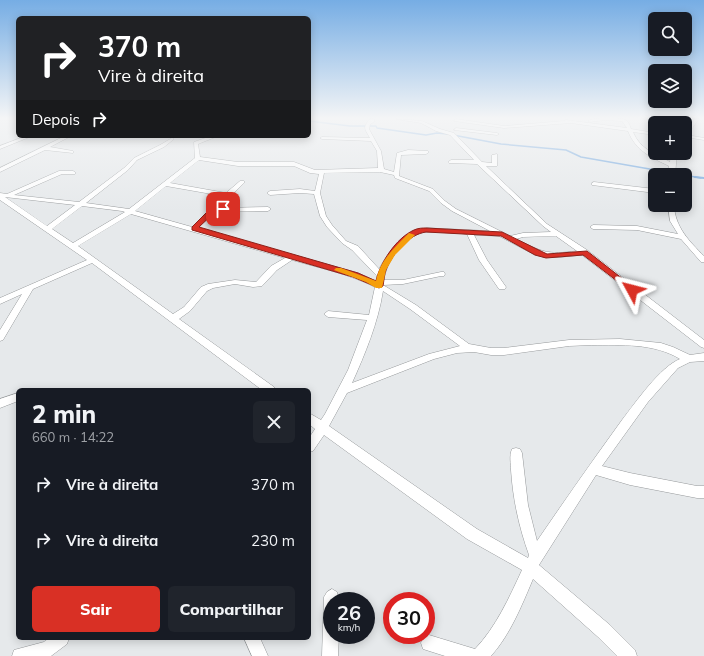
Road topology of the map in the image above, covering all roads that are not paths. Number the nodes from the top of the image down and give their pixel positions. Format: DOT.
graph roads {
  1 [pos="42,150"];
  2 [pos="55,150"];
  3 [pos="157,150"];
  4 [pos="197,150"];
  5 [pos="378,150"];
  6 [pos="469,150"];
  7 [pos="643,150"];
  8 [pos="71,152"];
  9 [pos="426,152"];
  10 [pos="495,155"];
  11 [pos="198,158"];
  12 [pos="451,162"];
  13 [pos="481,163"];
  14 [pos="669,168"];
  15 [pos="0,170"];
  16 [pos="381,170"];
  17 [pos="322,171"];
  18 [pos="72,173"];
  19 [pos="396,174"];
  20 [pos="242,182"];
  21 [pos="166,184"];
  22 [pos="594,184"];
  23 [pos="648,190"];
  24 [pos="270,193"];
  25 [pos="317,193"];
  26 [pos="227,195"];
  27 [pos="2,196"];
  28 [pos="82,204"];
  29 [pos="268,209"];
  30 [pos="213,210"];
  31 [pos="131,211"];
  32 [pos="672,212"];
  33 [pos="594,227"];
  34 [pos="195,228"];
  35 [pos="47,230"];
  36 [pos="469,232"];
  37 [pos="558,234"];
  38 [pos="507,236"];
  39 [pos="685,238"];
  40 [pos="73,246"];
  41 [pos="584,252"];
  42 [pos="290,257"];
  43 [pos="704,260"];
  44 [pos="91,261"];
  45 [pos="441,274"];
  46 [pos="380,282"];
  47 [pos="502,287"];
  48 [pos="30,288"];
  49 [pos="0,300"];
  50 [pos="328,314"];
  51 [pos="372,318"];
  52 [pos="172,319"];
  53 [pos="0,338"];
  54 [pos="704,345"];
  55 [pos="473,349"];
  56 [pos="704,357"];
  57 [pos="689,359"];
  58 [pos="267,388"];
  59 [pos="345,390"];
  60 [pos="16,399"];
  61 [pos="0,404"];
  62 [pos="311,419"];
  63 [pos="323,428"];
  64 [pos="311,444"];
  65 [pos="516,453"];
  66 [pos="593,469"];
  67 [pos="704,492"];
  68 [pos="533,561"];
  69 [pos="59,640"];
  70 [pos="253,640"];
  71 [pos="330,644"];
  72 [pos="431,644"];
  73 [pos="47,652"];
  74 [pos="20,656"];
  75 [pos="260,656"];
  76 [pos="330,656"];
  77 [pos="471,656"];
  78 [pos="480,656"];
  79 [pos="629,656"];
  1 -- 15 [label="street"];
  2 -- 8 [label="street"];
  3 -- 28 [label="street"];
  4 -- 11 [label="street"];
  5 -- 16 [label="street"];
  6 -- 13 [label="street"];
  7 -- 14 [label="street"];
  9 -- 19 [label="street"];
  10 -- 13 [label="street"];
  11 -- 17 [label="street"];
  11 -- 21 [label="street"];
  12 -- 13 [label="street"];
  13 -- 37 [label="street"];
  16 -- 17 [label="street"];
  16 -- 19 [label="street"];
  17 -- 25 [label="street"];
  18 -- 27 [label="street"];
  19 -- 38 [label="street"];
  20 -- 26 [label="street"];
  21 -- 26 [label="street"];
  21 -- 31 [label="street"];
  22 -- 23 [label="street"];
  24 -- 25 [label="street"];
  25 -- 46 [label="street"];
  26 -- 30 [label="street"];
  27 -- 28 [label="street"];
  27 -- 35 [label="street"];
  28 -- 31 [label="street"];
  28 -- 35 [label="street"];
  29 -- 30 [label="street"];
  30 -- 34 [label="street"];
  31 -- 34 [label="street"];
  31 -- 40 [label="street"];
  32 -- 39 [label="street"];
  33 -- 39 [label="street"];
  34 -- 42 [label="street"];
  35 -- 40 [label="street"];
  36 -- 38 [label="street"];
  36 -- 46 [label="street"];
  36 -- 47 [label="street"];
  37 -- 38 [label="street"];
  37 -- 41 [label="street"];
  38 -- 41 [label="street"];
  39 -- 43 [label="street"];
  40 -- 44 [label="street"];
  41 -- 54 [label="street"];
  42 -- 46 [label="street"];
  42 -- 52 [label="street"];
  44 -- 48 [label="street"];
  44 -- 52 [label="street"];
  45 -- 46 [label="street"];
  46 -- 51 [label="street"];
  46 -- 55 [label="street"];
  48 -- 49 [label="street"];
  48 -- 53 [label="street"];
  50 -- 51 [label="street"];
  51 -- 59 [label="street"];
  52 -- 58 [label="street"];
  55 -- 57 [label="street"];
  55 -- 59 [label="street"];
  56 -- 57 [label="street"];
  57 -- 66 [label="street"];
  59 -- 63 [label="street"];
  60 -- 61 [label="street"];
  62 -- 63 [label="street"];
  63 -- 64 [label="street"];
  63 -- 68 [label="street"];
  65 -- 68 [label="street"];
  66 -- 67 [label="street"];
  66 -- 68 [label="street"];
  68 -- 78 [label="street"];
  68 -- 79 [label="street"];
  69 -- 73 [label="street"];
  70 -- 75 [label="street"];
  71 -- 76 [label="street"];
  72 -- 77 [label="street"];
  73 -- 74 [label="street"];
}
